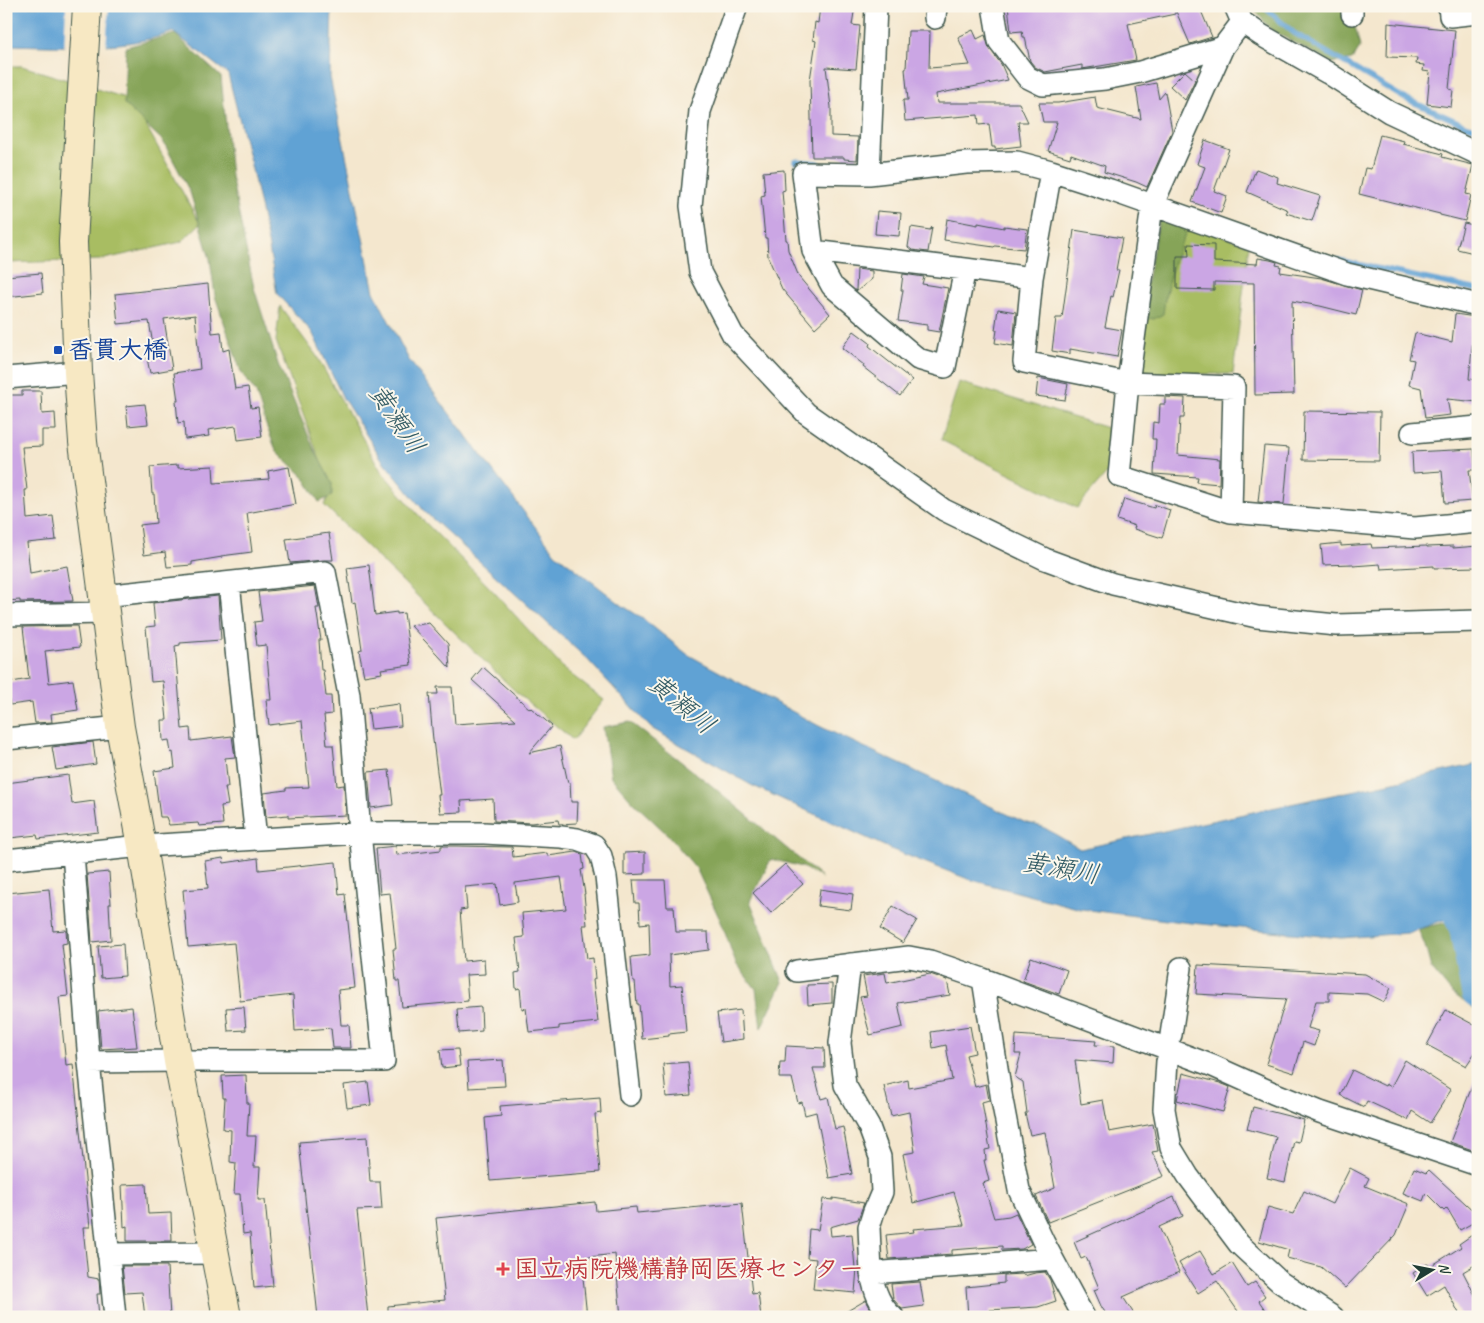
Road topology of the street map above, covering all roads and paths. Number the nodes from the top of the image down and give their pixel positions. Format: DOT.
graph roads {
  1 [pos="87,6"];
  2 [pos="737,6"];
  3 [pos="876,6"];
  4 [pos="993,6"];
  5 [pos="1449,6"];
  6 [pos="1241,12"];
  7 [pos="1478,13"];
  8 [pos="1223,47"];
  9 [pos="1478,154"];
  10 [pos="1051,171"];
  11 [pos="869,174"];
  12 [pos="1152,206"];
  13 [pos="813,251"];
  14 [pos="965,269"];
  15 [pos="1032,278"];
  16 [pos="1478,304"];
  17 [pos="78,372"];
  18 [pos="6,378"];
  19 [pos="1128,383"];
  20 [pos="1478,427"];
  21 [pos="1412,432"];
  22 [pos="1231,512"];
  23 [pos="1478,522"];
  24 [pos="229,582"];
  25 [pos="104,605"];
  26 [pos="6,615"];
  27 [pos="1478,622"];
  28 [pos="120,726"];
  29 [pos="6,739"];
  30 [pos="360,833"];
  31 [pos="256,839"];
  32 [pos="142,846"];
  33 [pos="73,853"];
  34 [pos="6,860"];
  35 [pos="850,964"];
  36 [pos="1181,968"];
  37 [pos="797,971"];
  38 [pos="983,979"];
  39 [pos="1171,1035"];
  40 [pos="178,1061"];
  41 [pos="1167,1061"];
  42 [pos="89,1062"];
  43 [pos="630,1095"];
  44 [pos="1478,1165"];
  45 [pos="215,1253"];
  46 [pos="108,1254"];
  47 [pos="1052,1259"];
  48 [pos="871,1273"];
  49 [pos="115,1317"];
  50 [pos="227,1317"];
  51 [pos="893,1317"];
  52 [pos="1084,1317"];
  53 [pos="1334,1317"];
  1 -- 17 [label="street"];
  2 -- 27 [label="street"];
  3 -- 11 [label="street"];
  4 -- 8 [label="street"];
  5 -- 7 [label="street"];
  6 -- 8 [label="street"];
  6 -- 9 [label="street"];
  8 -- 12 [label="street"];
  10 -- 11 [label="street"];
  10 -- 12 [label="street"];
  10 -- 15 [label="street"];
  11 -- 13 [label="street"];
  12 -- 16 [label="street"];
  12 -- 19 [label="street"];
  13 -- 14 [label="street"];
  13 -- 14 [label="street"];
  14 -- 15 [label="street"];
  15 -- 19 [label="street"];
  17 -- 18 [label="street"];
  17 -- 25 [label="street"];
  19 -- 22 [label="street"];
  19 -- 22 [label="street"];
  20 -- 21 [label="street"];
  22 -- 23 [label="street"];
  24 -- 25 [label="street"];
  24 -- 30 [label="street"];
  24 -- 31 [label="street"];
  25 -- 26 [label="street"];
  25 -- 28 [label="street"];
  28 -- 29 [label="street"];
  28 -- 32 [label="street"];
  30 -- 31 [label="street"];
  30 -- 40 [label="street"];
  30 -- 43 [label="street"];
  31 -- 32 [label="street"];
  32 -- 33 [label="street"];
  32 -- 40 [label="street"];
  33 -- 34 [label="street"];
  33 -- 42 [label="street"];
  35 -- 37 [label="street"];
  35 -- 38 [label="street"];
  35 -- 48 [label="street"];
  36 -- 39 [label="street"];
  38 -- 44 [label="street"];
  38 -- 47 [label="street"];
  40 -- 42 [label="street"];
  40 -- 45 [label="street"];
  41 -- 53 [label="street"];
  42 -- 46 [label="street"];
  45 -- 46 [label="street"];
  45 -- 50 [label="street"];
  46 -- 49 [label="street"];
  47 -- 48 [label="street"];
  47 -- 52 [label="street"];
  48 -- 51 [label="street"];
}
